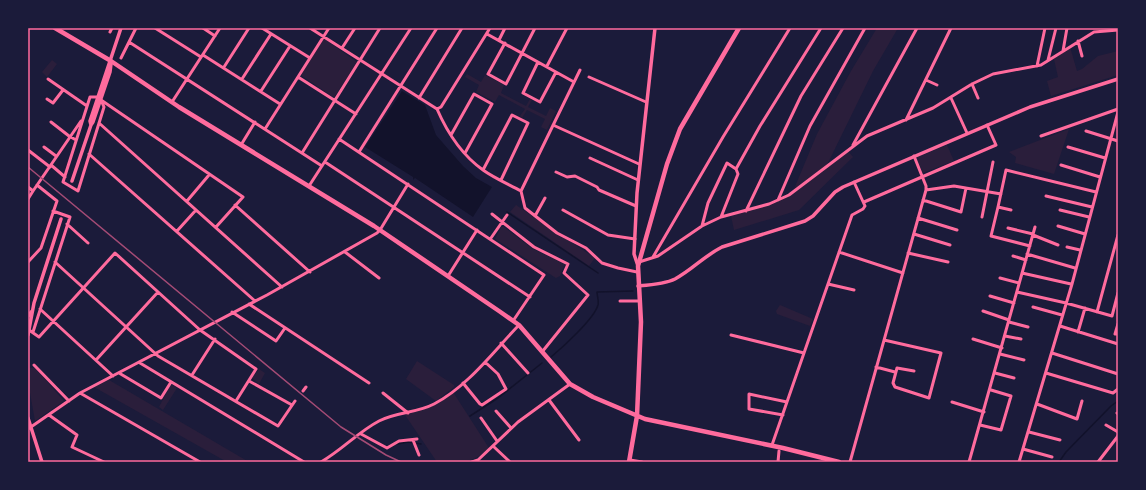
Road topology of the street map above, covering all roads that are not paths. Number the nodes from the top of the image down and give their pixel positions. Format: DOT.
graph roads {
  1 [pos="56,28"];
  2 [pos="121,28"];
  3 [pos="136,28"];
  4 [pos="155,28"];
  5 [pos="202,28"];
  6 [pos="220,28"];
  7 [pos="249,28"];
  8 [pos="262,28"];
  9 [pos="310,28"];
  10 [pos="329,28"];
  11 [pos="355,28"];
  12 [pos="380,28"];
  13 [pos="411,28"];
  14 [pos="437,28"];
  15 [pos="462,28"];
  16 [pos="490,28"];
  17 [pos="505,28"];
  18 [pos="535,28"];
  19 [pos="567,28"];
  20 [pos="655,28"];
  21 [pos="739,28"];
  22 [pos="790,28"];
  23 [pos="821,28"];
  24 [pos="844,28"];
  25 [pos="865,28"];
  26 [pos="917,28"];
  27 [pos="951,28"];
  28 [pos="1045,28"];
  29 [pos="1056,28"];
  30 [pos="1067,28"];
  31 [pos="1094,30"];
  32 [pos="1118,30"];
  33 [pos="271,34"];
  34 [pos="487,34"];
  35 [pos="215,36"];
  36 [pos="324,36"];
  37 [pos="499,40"];
  38 [pos="1078,41"];
  39 [pos="129,42"];
  40 [pos="505,44"];
  41 [pos="290,46"];
  42 [pos="342,48"];
  43 [pos="1063,51"];
  44 [pos="522,53"];
  45 [pos="202,56"];
  46 [pos="1082,56"];
  47 [pos="122,58"];
  48 [pos="310,58"];
  49 [pos="360,60"];
  50 [pos="1048,60"];
  51 [pos="111,61"];
  52 [pos="538,62"];
  53 [pos="547,66"];
  54 [pos="1037,66"];
  55 [pos="224,67"];
  56 [pos="580,70"];
  57 [pos="556,72"];
  58 [pos="382,73"];
  59 [pos="298,77"];
  60 [pos="589,77"];
  61 [pos="48,79"];
  62 [pos="187,79"];
  63 [pos="242,79"];
  64 [pos="1118,79"];
  65 [pos="926,80"];
  66 [pos="574,82"];
  67 [pos="972,84"];
  68 [pos="937,85"];
  69 [pos="401,86"];
  70 [pos="63,90"];
  71 [pos="261,91"];
  72 [pos="99,98"];
  73 [pos="419,98"];
  74 [pos="951,98"];
  75 [pos="978,98"];
  76 [pos="47,99"];
  77 [pos="334,100"];
  78 [pos="172,102"];
  79 [pos="646,102"];
  80 [pos="280,104"];
  81 [pos="87,106"];
  82 [pos="437,109"];
  83 [pos="1118,111"];
  84 [pos="356,114"];
  85 [pos="83,118"];
  86 [pos="906,120"];
  87 [pos="52,122"];
  88 [pos="255,122"];
  89 [pos="99,123"];
  90 [pos="987,124"];
  91 [pos="553,125"];
  92 [pos="265,129"];
  93 [pos="1086,131"];
  94 [pos="967,133"];
  95 [pos="451,135"];
  96 [pos="69,136"];
  97 [pos="1041,136"];
  98 [pos="1111,139"];
  99 [pos="76,140"];
  100 [pos="339,140"];
  101 [pos="1118,141"];
  102 [pos="241,145"];
  103 [pos="853,145"];
  104 [pos="44,147"];
  105 [pos="1068,147"];
  106 [pos="28,150"];
  107 [pos="359,152"];
  108 [pos="302,153"];
  109 [pos="465,153"];
  110 [pos="89,154"];
  111 [pos="56,156"];
  112 [pos="914,156"];
  113 [pos="590,158"];
  114 [pos="1105,158"];
  115 [pos="325,162"];
  116 [pos="993,162"];
  117 [pos="639,164"];
  118 [pos="1061,165"];
  119 [pos="50,166"];
  120 [pos="322,166"];
  121 [pos="483,170"];
  122 [pos="736,170"];
  123 [pos="556,172"];
  124 [pos="209,175"];
  125 [pos="1100,176"];
  126 [pos="65,177"];
  127 [pos="922,177"];
  128 [pos="501,180"];
  129 [pos="638,180"];
  130 [pos="72,181"];
  131 [pos="854,182"];
  132 [pos="408,184"];
  133 [pos="37,185"];
  134 [pos="309,186"];
  135 [pos="28,187"];
  136 [pos="966,188"];
  137 [pos="33,190"];
  138 [pos="926,190"];
  139 [pos="521,191"];
  140 [pos="987,192"];
  141 [pos="1096,192"];
  142 [pos="1001,194"];
  143 [pos="1046,196"];
  144 [pos="545,198"];
  145 [pos="28,199"];
  146 [pos="778,200"];
  147 [pos="924,200"];
  148 [pos="187,201"];
  149 [pos="864,202"];
  150 [pos="236,205"];
  151 [pos="636,206"];
  152 [pos="394,207"];
  153 [pos="998,207"];
  154 [pos="1092,207"];
  155 [pos="196,210"];
  156 [pos="563,210"];
  157 [pos="1012,210"];
  158 [pos="1060,210"];
  159 [pos="53,211"];
  160 [pos="746,211"];
  161 [pos="492,214"];
  162 [pos="506,216"];
  163 [pos="535,216"];
  164 [pos="1089,217"];
  165 [pos="721,218"];
  166 [pos="918,218"];
  167 [pos="982,218"];
  168 [pos="60,219"];
  169 [pos="502,223"];
  170 [pos="67,224"];
  171 [pos="702,226"];
  172 [pos="1058,226"];
  173 [pos="216,227"];
  174 [pos="1035,227"];
  175 [pos="1008,228"];
  176 [pos="380,230"];
  177 [pos="477,230"];
  178 [pos="957,230"];
  179 [pos="177,231"];
  180 [pos="914,234"];
  181 [pos="1085,234"];
  182 [pos="1033,235"];
  183 [pos="1118,235"];
  184 [pos="491,238"];
  185 [pos="635,238"];
  186 [pos="88,242"];
  187 [pos="950,244"];
  188 [pos="1058,245"];
  189 [pos="1030,246"];
  190 [pos="1067,247"];
  191 [pos="1080,250"];
  192 [pos="463,251"];
  193 [pos="345,252"];
  194 [pos="839,252"];
  195 [pos="908,253"];
  196 [pos="1027,254"];
  197 [pos="1013,256"];
  198 [pos="653,257"];
  199 [pos="1026,260"];
  200 [pos="28,262"];
  201 [pos="55,262"];
  202 [pos="948,262"];
  203 [pos="638,264"];
  204 [pos="1076,268"];
  205 [pos="310,272"];
  206 [pos="638,272"];
  207 [pos="903,273"];
  208 [pos="1022,273"];
  209 [pos="448,276"];
  210 [pos="380,278"];
  211 [pos="1000,278"];
  212 [pos="1019,283"];
  213 [pos="828,284"];
  214 [pos="1071,284"];
  215 [pos="638,286"];
  216 [pos="282,287"];
  217 [pos="84,288"];
  218 [pos="854,290"];
  219 [pos="158,292"];
  220 [pos="1017,292"];
  221 [pos="1118,293"];
  222 [pos="990,296"];
  223 [pos="530,297"];
  224 [pos="255,301"];
  225 [pos="620,301"];
  226 [pos="640,301"];
  227 [pos="1014,303"];
  228 [pos="1066,303"];
  229 [pos="249,304"];
  230 [pos="1033,307"];
  231 [pos="1085,308"];
  232 [pos="40,309"];
  233 [pos="32,311"];
  234 [pos="1113,311"];
  235 [pos="232,312"];
  236 [pos="983,312"];
  237 [pos="1097,312"];
  238 [pos="1118,312"];
  239 [pos="1062,315"];
  240 [pos="28,316"];
  241 [pos="54,321"];
  242 [pos="513,321"];
  243 [pos="1009,321"];
  244 [pos="1118,324"];
  245 [pos="519,325"];
  246 [pos="1060,326"];
  247 [pos="127,327"];
  248 [pos="1028,327"];
  249 [pos="286,328"];
  250 [pos="200,330"];
  251 [pos="31,331"];
  252 [pos="1078,332"];
  253 [pos="1118,334"];
  254 [pos="28,335"];
  255 [pos="731,335"];
  256 [pos="1005,336"];
  257 [pos="974,339"];
  258 [pos="1021,339"];
  259 [pos="214,340"];
  260 [pos="884,340"];
  261 [pos="501,343"];
  262 [pos="1118,344"];
  263 [pos="1002,348"];
  264 [pos="542,352"];
  265 [pos="804,353"];
  266 [pos="1052,353"];
  267 [pos="157,354"];
  268 [pos="1000,354"];
  269 [pos="96,360"];
  270 [pos="1024,360"];
  271 [pos="484,362"];
  272 [pos="140,363"];
  273 [pos="34,365"];
  274 [pos="876,367"];
  275 [pos="914,371"];
  276 [pos="896,372"];
  277 [pos="119,373"];
  278 [pos="528,373"];
  279 [pos="995,373"];
  280 [pos="1046,373"];
  281 [pos="1118,374"];
  282 [pos="192,375"];
  283 [pos="113,376"];
  284 [pos="1014,378"];
  285 [pos="249,381"];
  286 [pos="171,382"];
  287 [pos="369,383"];
  288 [pos="463,383"];
  289 [pos="570,384"];
  290 [pos="306,387"];
  291 [pos="1118,389"];
  292 [pos="990,390"];
  293 [pos="303,391"];
  294 [pos="80,393"];
  295 [pos="383,393"];
  296 [pos="69,400"];
  297 [pos="549,400"];
  298 [pos="236,401"];
  299 [pos="295,401"];
  300 [pos="1082,401"];
  301 [pos="788,402"];
  302 [pos="952,402"];
  303 [pos="1037,404"];
  304 [pos="292,406"];
  305 [pos="496,411"];
  306 [pos="984,412"];
  307 [pos="408,413"];
  308 [pos="49,415"];
  309 [pos="783,415"];
  310 [pos="637,416"];
  311 [pos="28,418"];
  312 [pos="481,418"];
  313 [pos="1106,424"];
  314 [pos="980,425"];
  315 [pos="29,428"];
  316 [pos="511,428"];
  317 [pos="1029,432"];
  318 [pos="1118,432"];
  319 [pos="361,434"];
  320 [pos="1118,436"];
  321 [pos="579,440"];
  322 [pos="1060,440"];
  323 [pos="497,441"];
  324 [pos="772,445"];
  325 [pos="493,446"];
  326 [pos="1023,449"];
  327 [pos="779,450"];
  328 [pos="419,455"];
  329 [pos="1052,457"];
  330 [pos="820,459"];
  331 [pos="630,461"];
  332 [pos="42,462"];
  333 [pos="104,462"];
  334 [pos="200,462"];
  335 [pos="304,462"];
  336 [pos="321,462"];
  337 [pos="472,462"];
  338 [pos="510,462"];
  339 [pos="642,462"];
  340 [pos="778,462"];
  341 [pos="840,462"];
  342 [pos="850,462"];
  343 [pos="969,462"];
  344 [pos="1019,462"];
  345 [pos="1098,462"];
  1 -- 51 [label="main road"];
  2 -- 51 [label="street"];
  3 -- 39 [label="street"];
  4 -- 45 [label="street"];
  5 -- 35 [label="street"];
  6 -- 35 [label="street"];
  7 -- 55 [label="street"];
  8 -- 33 [label="street"];
  9 -- 36 [label="street"];
  10 -- 36 [label="street"];
  11 -- 42 [label="street"];
  12 -- 49 [label="street"];
  13 -- 58 [label="street"];
  14 -- 69 [label="street"];
  15 -- 73 [label="street"];
  16 -- 34 [label="street"];
  17 -- 37 [label="street"];
  18 -- 44 [label="street"];
  19 -- 53 [label="street"];
  20 -- 79 [label="street"];
  21 -- 203 [label="main road"];
  22 -- 198 [label="street"];
  23 -- 122 [label="street"];
  24 -- 160 [label="street"];
  25 -- 146 [label="street"];
  26 -- 103 [label="street"];
  27 -- 65 [label="street"];
  28 -- 54 [label="street"];
  29 -- 50 [label="street"];
  30 -- 43 [label="street"];
  31 -- 32 [label="street"];
  31 -- 38 [label="street"];
  33 -- 41 [label="street"];
  33 -- 63 [label="street"];
  34 -- 37 [label="street"];
  34 -- 82 [label="street"];
  35 -- 45 [label="street"];
  36 -- 42 [label="street"];
  36 -- 48 [label="street"];
  37 -- 40 [label="street"];
  38 -- 43 [label="street"];
  38 -- 46 [label="street"];
  39 -- 47 [label="street"];
  39 -- 62 [label="street"];
  40 -- 44 [label="street"];
  40 -- 44 [label="street"];
  41 -- 48 [label="street"];
  41 -- 71 [label="street"];
  42 -- 49 [label="street"];
  43 -- 50 [label="street"];
  44 -- 52 [label="street"];
  45 -- 55 [label="street"];
  45 -- 62 [label="street"];
  48 -- 59 [label="street"];
  49 -- 58 [label="street"];
  49 -- 77 [label="street"];
  50 -- 54 [label="street"];
  51 -- 72 [label="street"];
  51 -- 78 [label="main road"];
  52 -- 53 [label="street"];
  52 -- 57 [label="street"];
  53 -- 57 [label="street"];
  54 -- 67 [label="street"];
  55 -- 63 [label="street"];
  56 -- 66 [label="street"];
  57 -- 66 [label="street"];
  58 -- 69 [label="street"];
  58 -- 84 [label="street"];
  59 -- 77 [label="street"];
  59 -- 80 [label="street"];
  60 -- 79 [label="street"];
  61 -- 70 [label="street"];
  62 -- 78 [label="street"];
  62 -- 88 [label="street"];
  63 -- 71 [label="street"];
  64 -- 90 [label="street"];
  65 -- 68 [label="street"];
  65 -- 86 [label="street"];
  66 -- 91 [label="street"];
  67 -- 74 [label="street"];
  67 -- 75 [label="street"];
  69 -- 73 [label="street"];
  69 -- 107 [label="street"];
  70 -- 76 [label="street"];
  70 -- 81 [label="street"];
  71 -- 80 [label="street"];
  72 -- 81 [label="street"];
  72 -- 89 [label="street"];
  72 -- 124 [label="street"];
  72 -- 130 [label="street"];
  73 -- 82 [label="street"];
  74 -- 86 [label="street"];
  74 -- 94 [label="street"];
  77 -- 84 [label="street"];
  77 -- 108 [label="street"];
  78 -- 102 [label="main road"];
  79 -- 117 [label="street"];
  80 -- 92 [label="street"];
  81 -- 85 [label="street"];
  82 -- 95 [label="street"];
  83 -- 97 [label="street"];
  83 -- 98 [label="street"];
  84 -- 100 [label="street"];
  85 -- 96 [label="street"];
  85 -- 99 [label="street"];
  86 -- 103 [label="street"];
  87 -- 96 [label="street"];
  88 -- 92 [label="street"];
  88 -- 102 [label="street"];
  89 -- 110 [label="street"];
  89 -- 148 [label="street"];
  90 -- 94 [label="street"];
  90 -- 127 [label="street"];
  91 -- 117 [label="street"];
  91 -- 139 [label="street"];
  92 -- 108 [label="street"];
  93 -- 98 [label="street"];
  94 -- 112 [label="street"];
  95 -- 109 [label="street"];
  95 -- 109 [label="street"];
  96 -- 99 [label="street"];
  96 -- 111 [label="street"];
  98 -- 101 [label="street"];
  98 -- 114 [label="street"];
  99 -- 126 [label="street"];
  100 -- 107 [label="street"];
  100 -- 115 [label="street"];
  102 -- 134 [label="main road"];
  103 -- 146 [label="street"];
  104 -- 111 [label="street"];
  105 -- 114 [label="street"];
  106 -- 119 [label="street"];
  107 -- 132 [label="street"];
  108 -- 120 [label="street"];
  109 -- 121 [label="street"];
  110 -- 126 [label="street"];
  110 -- 179 [label="street"];
  111 -- 119 [label="street"];
  112 -- 127 [label="street"];
  112 -- 131 [label="street"];
  113 -- 129 [label="street"];
  114 -- 125 [label="street"];
  115 -- 120 [label="street"];
  115 -- 152 [label="street"];
  116 -- 140 [label="street"];
  117 -- 129 [label="street"];
  118 -- 125 [label="street"];
  119 -- 126 [label="street"];
  119 -- 133 [label="street"];
  120 -- 134 [label="street"];
  121 -- 128 [label="street"];
  121 -- 128 [label="street"];
  122 -- 165 [label="street"];
  122 -- 171 [label="street"];
  123 -- 151 [label="street"];
  124 -- 148 [label="street"];
  124 -- 150 [label="street"];
  125 -- 141 [label="street"];
  127 -- 138 [label="street"];
  127 -- 149 [label="street"];
  128 -- 139 [label="street"];
  129 -- 151 [label="street"];
  131 -- 149 [label="street"];
  131 -- 215 [label="street"];
  132 -- 152 [label="street"];
  132 -- 177 [label="street"];
  133 -- 137 [label="street"];
  133 -- 159 [label="street"];
  134 -- 176 [label="main road"];
  135 -- 137 [label="street"];
  136 -- 138 [label="street"];
  136 -- 140 [label="street"];
  136 -- 147 [label="street"];
  137 -- 145 [label="street"];
  138 -- 147 [label="street"];
  139 -- 163 [label="street"];
  140 -- 142 [label="street"];
  140 -- 167 [label="street"];
  141 -- 142 [label="street"];
  141 -- 154 [label="street"];
  142 -- 153 [label="street"];
  143 -- 154 [label="street"];
  144 -- 163 [label="street"];
  146 -- 160 [label="street"];
  147 -- 166 [label="street"];
  148 -- 155 [label="street"];
  149 -- 194 [label="street"];
  150 -- 173 [label="street"];
  150 -- 205 [label="street"];
  151 -- 185 [label="street"];
  152 -- 176 [label="street"];
  152 -- 192 [label="street"];
  153 -- 157 [label="street"];
  153 -- 189 [label="street"];
  154 -- 164 [label="street"];
  155 -- 173 [label="street"];
  155 -- 179 [label="street"];
  156 -- 185 [label="street"];
  158 -- 164 [label="street"];
  159 -- 170 [label="street"];
  159 -- 200 [label="street"];
  160 -- 165 [label="street"];
  161 -- 169 [label="street"];
  162 -- 169 [label="street"];
  163 -- 206 [label="street"];
  164 -- 181 [label="street"];
  165 -- 171 [label="street"];
  166 -- 178 [label="street"];
  166 -- 180 [label="street"];
  168 -- 233 [label="street"];
  169 -- 184 [label="street"];
  169 -- 264 [label="street"];
  170 -- 186 [label="street"];
  170 -- 201 [label="street"];
  171 -- 198 [label="street"];
  172 -- 181 [label="street"];
  173 -- 216 [label="street"];
  174 -- 182 [label="street"];
  175 -- 182 [label="street"];
  176 -- 193 [label="street"];
  176 -- 209 [label="main road"];
  177 -- 184 [label="street"];
  177 -- 192 [label="street"];
  179 -- 224 [label="street"];
  180 -- 187 [label="street"];
  180 -- 195 [label="street"];
  181 -- 191 [label="street"];
  182 -- 188 [label="street"];
  182 -- 189 [label="street"];
  183 -- 237 [label="street"];
  184 -- 223 [label="street"];
  185 -- 203 [label="street"];
  189 -- 196 [label="street"];
  190 -- 191 [label="street"];
  191 -- 204 [label="street"];
  192 -- 209 [label="street"];
  192 -- 223 [label="street"];
  193 -- 205 [label="street"];
  193 -- 210 [label="street"];
  194 -- 207 [label="street"];
  194 -- 213 [label="street"];
  195 -- 202 [label="street"];
  195 -- 207 [label="street"];
  196 -- 199 [label="street"];
  196 -- 204 [label="street"];
  197 -- 199 [label="street"];
  198 -- 203 [label="street"];
  199 -- 208 [label="street"];
  201 -- 217 [label="street"];
  201 -- 232 [label="street"];
  203 -- 206 [label="main road"];
  204 -- 214 [label="street"];
  205 -- 216 [label="street"];
  206 -- 215 [label="main road"];
  207 -- 260 [label="street"];
  208 -- 212 [label="street"];
  208 -- 214 [label="street"];
  209 -- 242 [label="main road"];
  211 -- 212 [label="street"];
  212 -- 220 [label="street"];
  213 -- 218 [label="street"];
  213 -- 265 [label="street"];
  214 -- 228 [label="street"];
  215 -- 226 [label="main road"];
  216 -- 224 [label="street"];
  217 -- 219 [label="street"];
  217 -- 241 [label="street"];
  217 -- 247 [label="street"];
  219 -- 247 [label="street"];
  219 -- 250 [label="street"];
  220 -- 227 [label="street"];
  220 -- 228 [label="street"];
  221 -- 234 [label="street"];
  222 -- 227 [label="street"];
  223 -- 242 [label="street"];
  224 -- 229 [label="street"];
  225 -- 226 [label="street"];
  226 -- 310 [label="main road"];
  227 -- 243 [label="street"];
  228 -- 231 [label="street"];
  228 -- 239 [label="street"];
  229 -- 235 [label="street"];
  229 -- 249 [label="street"];
  230 -- 239 [label="street"];
  231 -- 237 [label="street"];
  231 -- 252 [label="street"];
  232 -- 241 [label="street"];
  232 -- 251 [label="street"];
  233 -- 240 [label="street"];
  233 -- 251 [label="street"];
  234 -- 237 [label="street"];
  234 -- 238 [label="street"];
  235 -- 249 [label="street"];
  235 -- 250 [label="street"];
  236 -- 243 [label="street"];
  239 -- 246 [label="street"];
  241 -- 251 [label="street"];
  241 -- 269 [label="street"];
  242 -- 245 [label="main road"];
  243 -- 248 [label="street"];
  243 -- 256 [label="street"];
  244 -- 253 [label="street"];
  245 -- 261 [label="street"];
  245 -- 264 [label="main road"];
  246 -- 252 [label="street"];
  246 -- 266 [label="street"];
  247 -- 267 [label="street"];
  247 -- 269 [label="street"];
  249 -- 287 [label="street"];
  250 -- 259 [label="street"];
  250 -- 267 [label="street"];
  251 -- 254 [label="street"];
  252 -- 262 [label="street"];
  255 -- 265 [label="street"];
  256 -- 258 [label="street"];
  256 -- 263 [label="street"];
  257 -- 263 [label="street"];
  259 -- 282 [label="street"];
  259 -- 285 [label="street"];
  260 -- 274 [label="street"];
  260 -- 276 [label="street"];
  261 -- 271 [label="street"];
  261 -- 278 [label="street"];
  263 -- 268 [label="street"];
  264 -- 289 [label="main road"];
  265 -- 301 [label="street"];
  266 -- 280 [label="street"];
  266 -- 281 [label="street"];
  267 -- 272 [label="street"];
  267 -- 282 [label="street"];
  268 -- 270 [label="street"];
  268 -- 279 [label="street"];
  269 -- 283 [label="street"];
  271 -- 288 [label="street"];
  271 -- 288 [label="street"];
  272 -- 277 [label="street"];
  272 -- 286 [label="street"];
  273 -- 296 [label="street"];
  274 -- 276 [label="street"];
  274 -- 342 [label="street"];
  275 -- 276 [label="street"];
  277 -- 283 [label="street"];
  277 -- 286 [label="street"];
  279 -- 284 [label="street"];
  279 -- 292 [label="street"];
  280 -- 291 [label="street"];
  280 -- 303 [label="street"];
  282 -- 298 [label="street"];
  283 -- 294 [label="street"];
  285 -- 298 [label="street"];
  285 -- 304 [label="street"];
  286 -- 335 [label="street"];
  288 -- 307 [label="street"];
  289 -- 297 [label="street"];
  289 -- 310 [label="main road"];
  290 -- 293 [label="street"];
  292 -- 306 [label="street"];
  292 -- 314 [label="street"];
  294 -- 296 [label="street"];
  294 -- 334 [label="street"];
  295 -- 307 [label="street"];
  296 -- 308 [label="street"];
  297 -- 316 [label="street"];
  297 -- 321 [label="street"];
  298 -- 304 [label="street"];
  299 -- 304 [label="street"];
  300 -- 303 [label="street"];
  301 -- 309 [label="street"];
  301 -- 309 [label="street"];
  302 -- 306 [label="street"];
  303 -- 317 [label="street"];
  305 -- 316 [label="street"];
  306 -- 314 [label="street"];
  307 -- 319 [label="street"];
  308 -- 315 [label="street"];
  308 -- 333 [label="street"];
  309 -- 324 [label="street"];
  310 -- 324 [label="main road"];
  310 -- 331 [label="main road"];
  311 -- 315 [label="street"];
  312 -- 323 [label="street"];
  313 -- 318 [label="street"];
  314 -- 343 [label="street"];
  315 -- 332 [label="street"];
  316 -- 323 [label="street"];
  317 -- 322 [label="street"];
  317 -- 326 [label="street"];
  319 -- 328 [label="street"];
  319 -- 336 [label="street"];
  320 -- 345 [label="street"];
  323 -- 325 [label="street"];
  324 -- 330 [label="main road"];
  325 -- 337 [label="street"];
  325 -- 338 [label="street"];
  326 -- 329 [label="street"];
  326 -- 344 [label="street"];
  327 -- 340 [label="street"];
  330 -- 341 [label="main road"];
  331 -- 339 [label="street"];
}
